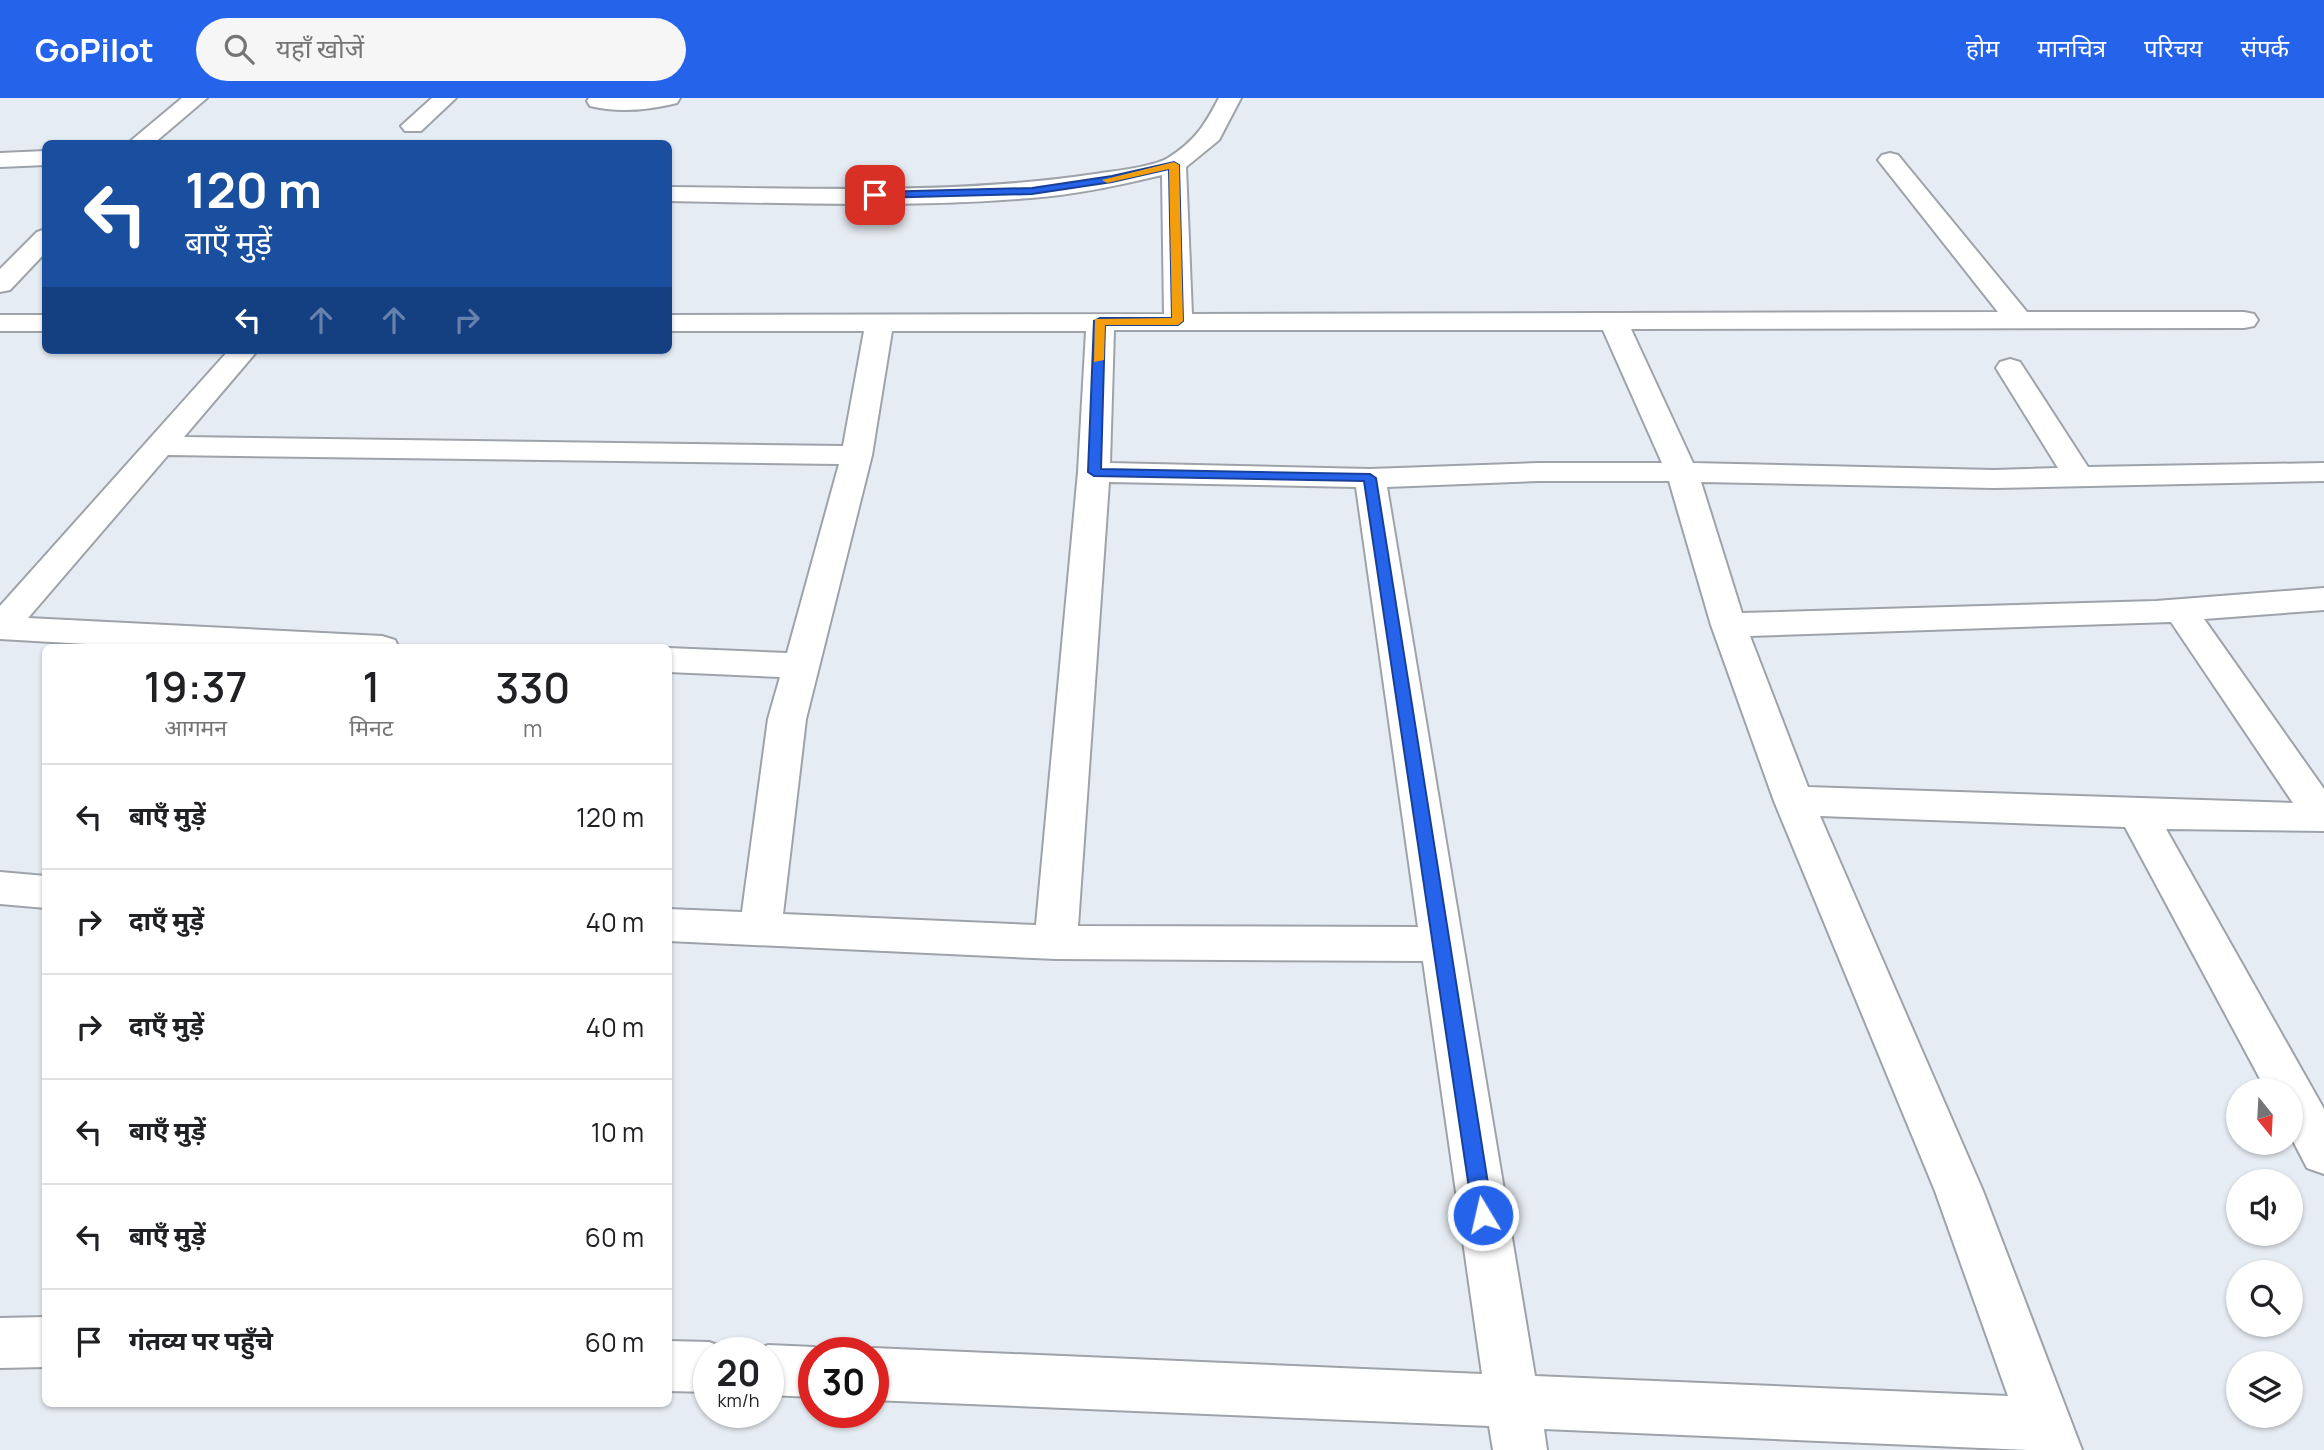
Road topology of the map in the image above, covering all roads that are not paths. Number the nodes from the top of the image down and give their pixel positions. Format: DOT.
graph roads {
  1 [pos="196,98"];
  2 [pos="445,98"];
  3 [pos="669,98"];
  4 [pos="1230,98"];
  5 [pos="598,102"];
  6 [pos="417,137"];
  7 [pos="143,140"];
  8 [pos="42,158"];
  9 [pos="0,160"];
  10 [pos="1889,160"];
  11 [pos="1174,165"];
  12 [pos="672,194"];
  13 [pos="42,241"];
  14 [pos="0,284"];
  15 [pos="2018,319"];
  16 [pos="1613,320"];
  17 [pos="2244,320"];
  18 [pos="1100,321"];
  19 [pos="1178,321"];
  20 [pos="879,322"];
  21 [pos="0,323"];
  22 [pos="42,323"];
  23 [pos="672,323"];
  24 [pos="240,354"];
  25 [pos="2010,368"];
  26 [pos="160,446"];
  27 [pos="857,455"];
  28 [pos="1094,472"];
  29 [pos="1682,472"];
  30 [pos="2324,472"];
  31 [pos="2079,477"];
  32 [pos="1370,478"];
  33 [pos="2324,599"];
  34 [pos="2180,610"];
  35 [pos="1728,625"];
  36 [pos="0,628"];
  37 [pos="227,644"];
  38 [pos="672,660"];
  39 [pos="801,666"];
  40 [pos="1794,801"];
  41 [pos="2138,814"];
  42 [pos="2324,817"];
  43 [pos="0,888"];
  44 [pos="42,892"];
  45 [pos="672,925"];
  46 [pos="760,931"];
  47 [pos="1056,942"];
  48 [pos="1441,944"];
  49 [pos="2283,1078"];
  50 [pos="2303,1115"];
  51 [pos="2324,1153"];
  52 [pos="42,1342"];
  53 [pos="0,1343"];
  54 [pos="672,1366"];
  55 [pos="693,1367"];
  56 [pos="889,1375"];
  57 [pos="1516,1425"];
  58 [pos="2050,1437"];
  1 -- 7 [label="street"];
  2 -- 6 [label="street"];
  3 -- 5 [label="street"];
  4 -- 11 [label="street"];
  8 -- 9 [label="street"];
  10 -- 15 [label="street"];
  11 -- 12 [label="street"];
  11 -- 19 [label="street"];
  13 -- 14 [label="street"];
  15 -- 16 [label="street"];
  15 -- 17 [label="street"];
  16 -- 19 [label="street"];
  16 -- 29 [label="street"];
  18 -- 19 [label="street"];
  18 -- 20 [label="street"];
  18 -- 28 [label="street"];
  20 -- 23 [label="street"];
  20 -- 27 [label="street"];
  21 -- 22 [label="street"];
  24 -- 26 [label="street"];
  25 -- 31 [label="street"];
  26 -- 27 [label="street"];
  26 -- 36 [label="street"];
  27 -- 39 [label="street"];
  28 -- 32 [label="street"];
  28 -- 47 [label="street"];
  29 -- 31 [label="street"];
  29 -- 32 [label="street"];
  29 -- 35 [label="street"];
  30 -- 31 [label="street"];
  32 -- 48 [label="street"];
  33 -- 34 [label="street"];
  34 -- 35 [label="street"];
  34 -- 42 [label="street"];
  35 -- 40 [label="street"];
  36 -- 37 [label="street"];
  38 -- 39 [label="street"];
  39 -- 46 [label="street"];
  40 -- 41 [label="street"];
  40 -- 58 [label="street"];
  41 -- 42 [label="street"];
  41 -- 49 [label="street"];
  43 -- 44 [label="street"];
  45 -- 46 [label="street"];
  46 -- 47 [label="street"];
  47 -- 48 [label="street"];
  48 -- 57 [label="street"];
  50 -- 51 [label="street"];
  52 -- 53 [label="street"];
  54 -- 55 [label="street"];
  56 -- 57 [label="street"];
  57 -- 58 [label="street"];
}
